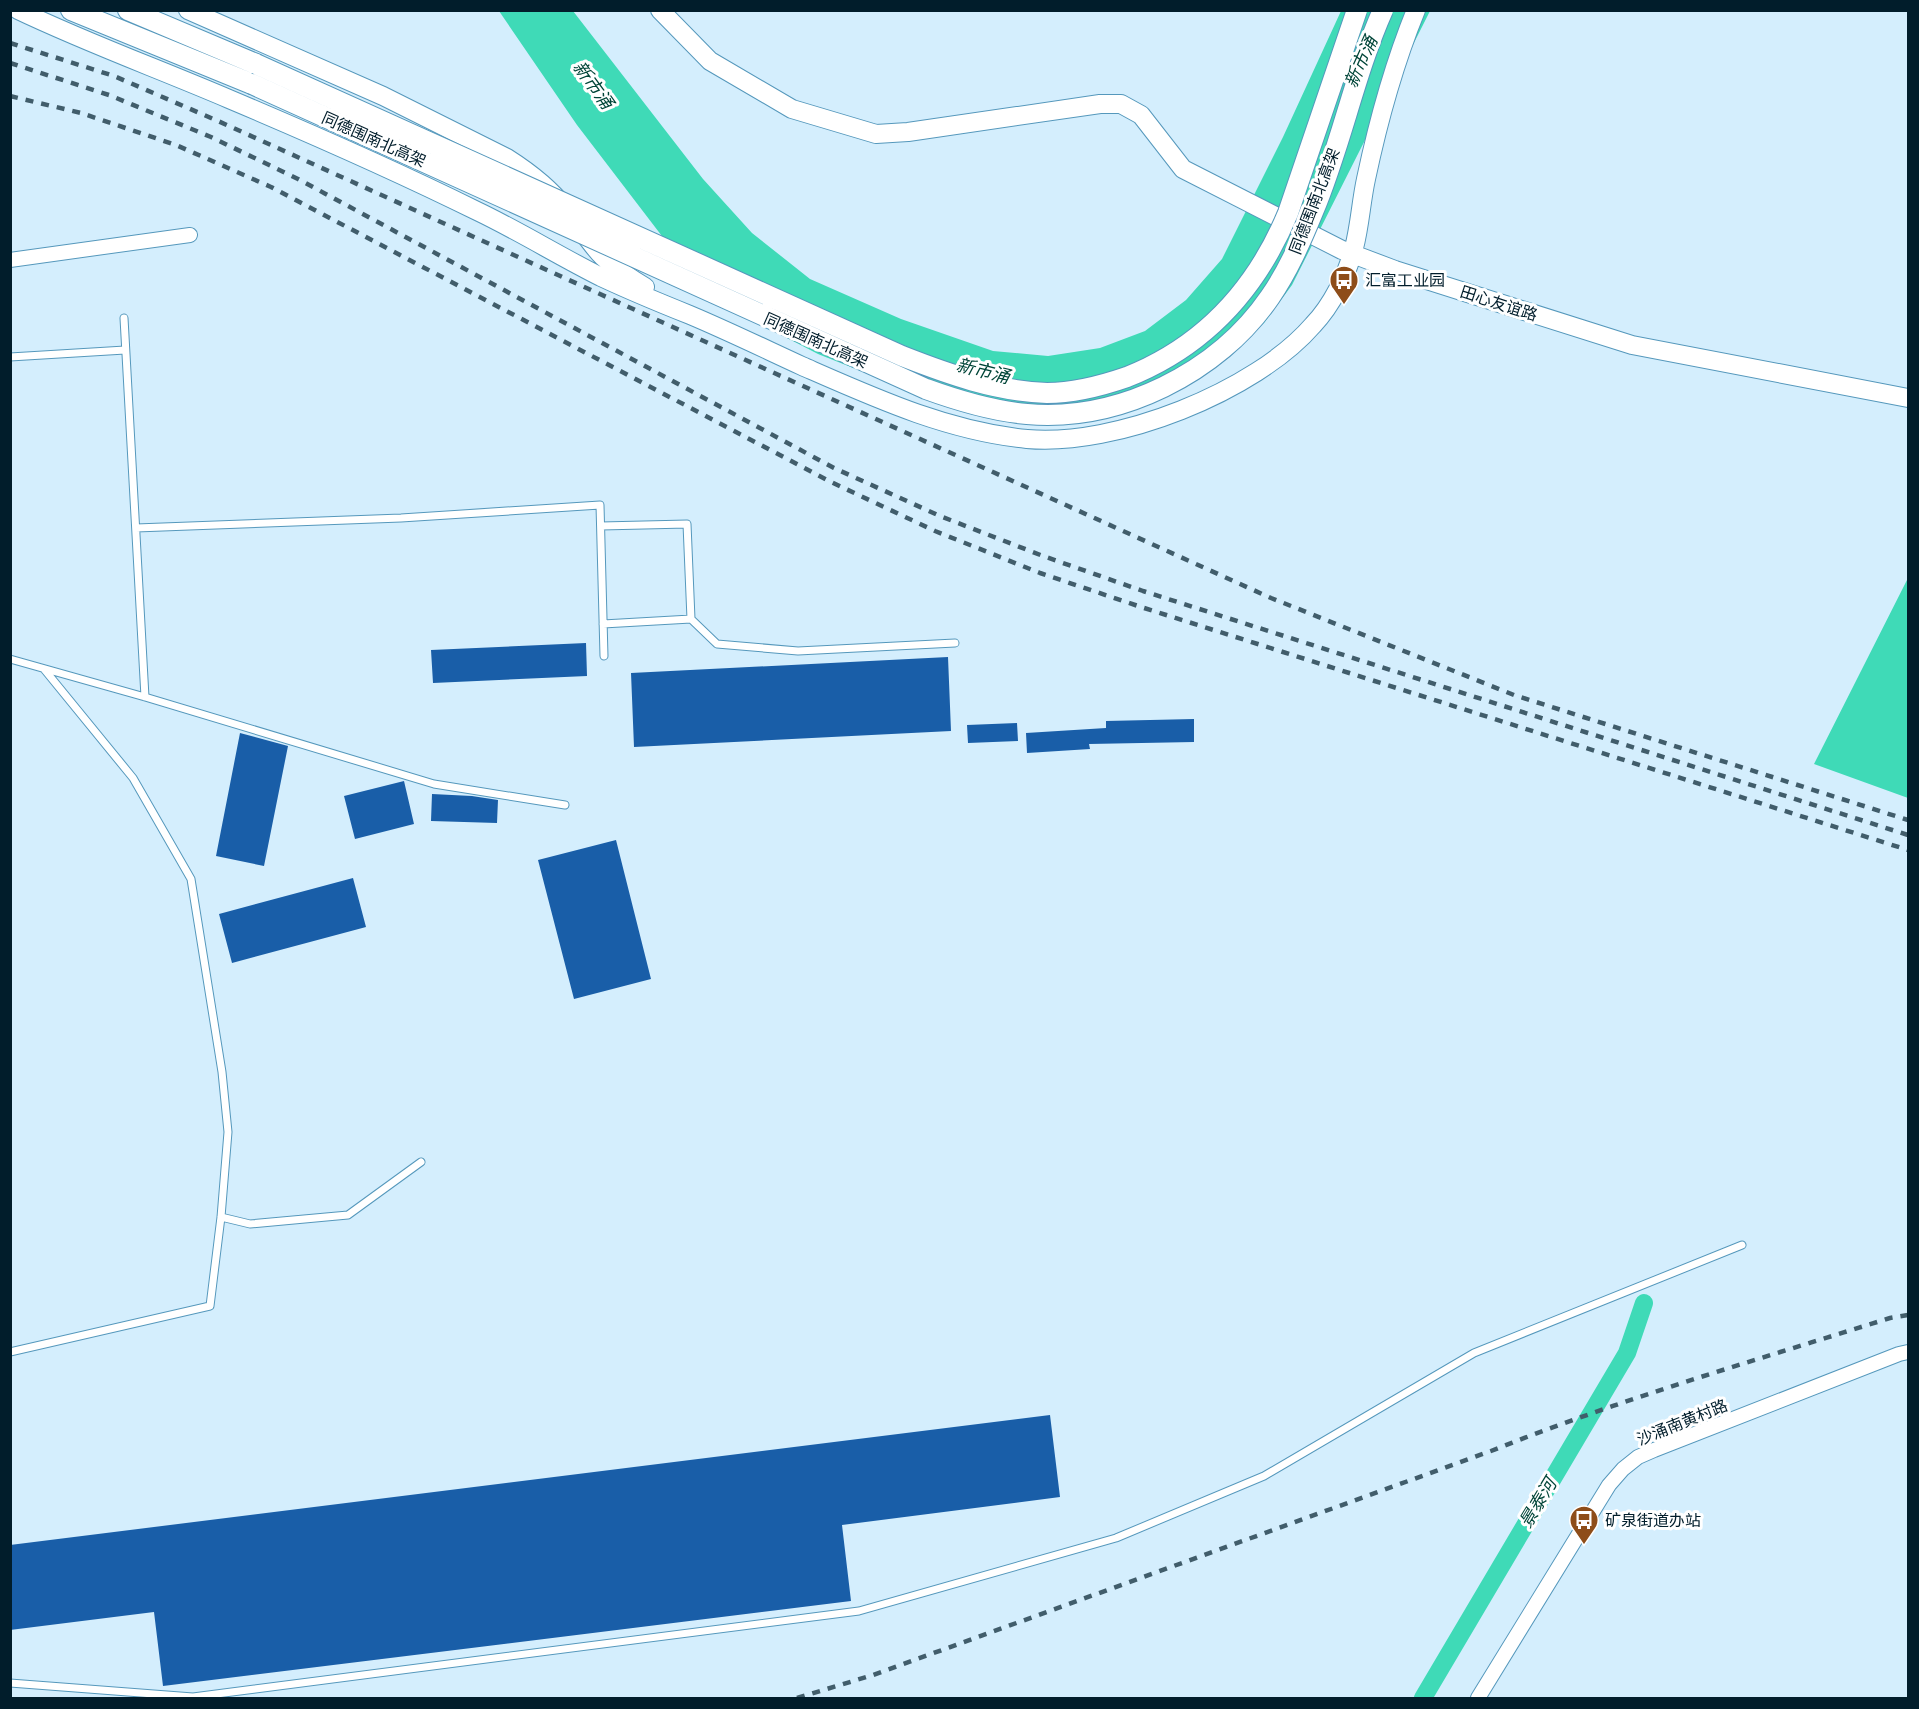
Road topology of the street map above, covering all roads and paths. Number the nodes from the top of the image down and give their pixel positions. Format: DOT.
graph roads {
  1 [pos="18,10"];
  2 [pos="71,10"];
  3 [pos="129,10"];
  4 [pos="188,10"];
  5 [pos="660,10"];
  6 [pos="1357,10"];
  7 [pos="1383,10"];
  8 [pos="1416,10"];
  9 [pos="524,168"];
  10 [pos="478,211"];
  11 [pos="190,235"];
  12 [pos="1347,252"];
  13 [pos="10,260"];
  14 [pos="692,316"];
  15 [pos="123,318"];
  16 [pos="125,350"];
  17 [pos="10,357"];
  18 [pos="1908,398"];
  19 [pos="601,526"];
  20 [pos="135,528"];
  21 [pos="691,619"];
  22 [pos="603,624"];
  23 [pos="955,643"];
  24 [pos="603,656"];
  25 [pos="10,659"];
  26 [pos="44,669"];
  27 [pos="145,697"];
  28 [pos="565,806"];
  29 [pos="421,1162"];
  30 [pos="221,1217"];
  31 [pos="1742,1245"];
  32 [pos="10,1352"];
  33 [pos="1908,1352"];
  34 [pos="10,1683"];
  35 [pos="1478,1698"];
  1 -- 10 [label="street"];
  2 -- 7 [label="main road, 同德围南北高架, bridge"];
  3 -- 6 [label="main road, 同德围南北高架, bridge"];
  4 -- 9 [label="street"];
  5 -- 12 [label="street, 田心友谊路, bridge"];
  8 -- 12 [label="street"];
  9 -- 10 [label="street"];
  9 -- 14 [label="street"];
  10 -- 14 [label="street"];
  11 -- 13 [label="street"];
  12 -- 14 [label="street"];
  12 -- 18 [label="street, 田心友谊路"];
  15 -- 16 [label="lane"];
  16 -- 17 [label="lane"];
  16 -- 20 [label="lane"];
  19 -- 20 [label="lane"];
  19 -- 21 [label="lane"];
  19 -- 22 [label="lane"];
  20 -- 27 [label="lane"];
  21 -- 22 [label="lane"];
  21 -- 23 [label="lane"];
  22 -- 24 [label="lane"];
  25 -- 26 [label="lane"];
  26 -- 27 [label="lane"];
  26 -- 30 [label="lane"];
  27 -- 28 [label="lane"];
  29 -- 30 [label="lane"];
  30 -- 32 [label="lane"];
  31 -- 34 [label="lane"];
  33 -- 35 [label="street, 沙涌南黄村路"];
}
